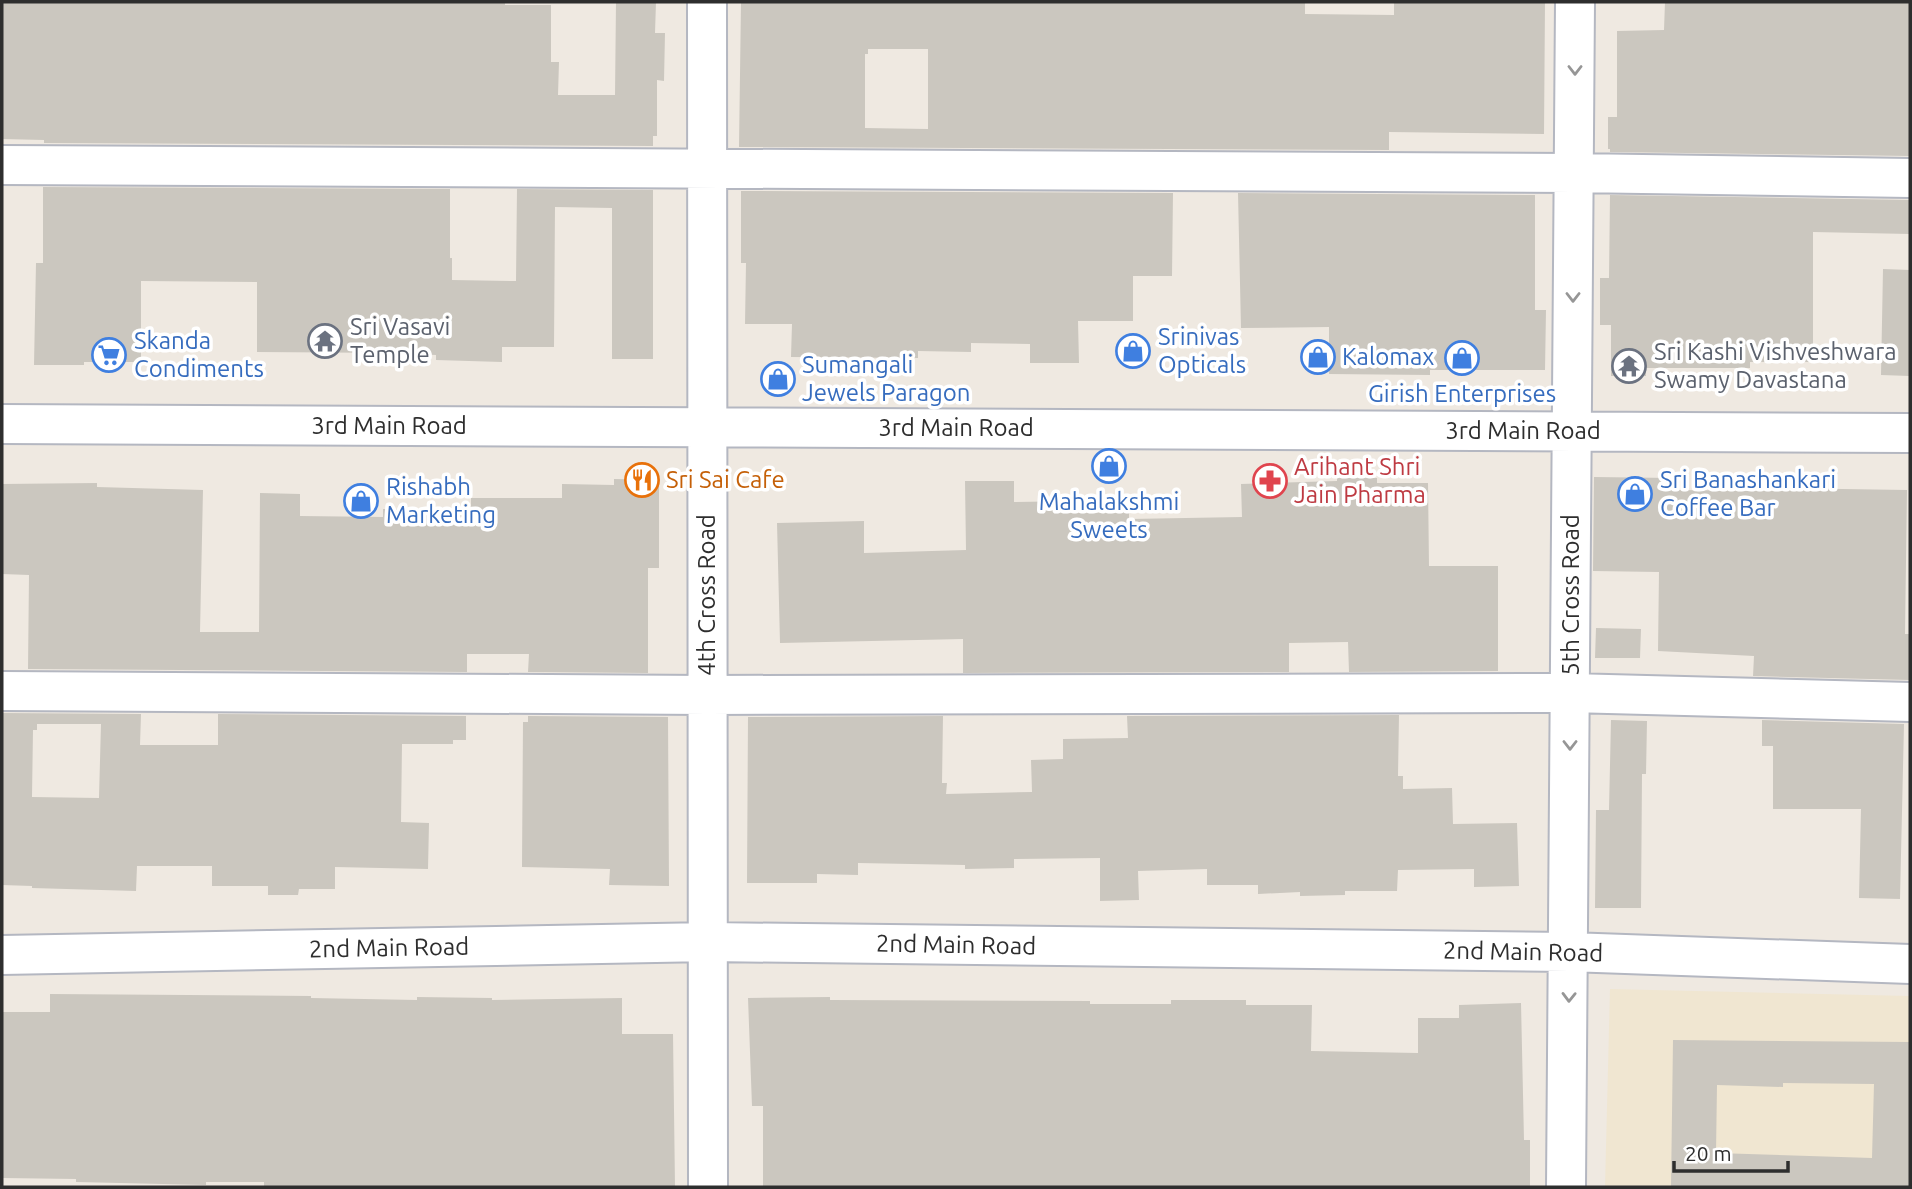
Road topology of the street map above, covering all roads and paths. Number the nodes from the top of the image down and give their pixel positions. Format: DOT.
graph roads {
  1 [pos="707,2"];
  2 [pos="1575,2"];
  3 [pos="2,165"];
  4 [pos="707,168"];
  5 [pos="1574,173"];
  6 [pos="1910,178"];
  7 [pos="2,424"];
  8 [pos="707,427"];
  9 [pos="1572,431"];
  10 [pos="1910,433"];
  11 [pos="2,691"];
  12 [pos="1570,694"];
  13 [pos="708,695"];
  14 [pos="1910,702"];
  15 [pos="709,942"];
  16 [pos="1569,952"];
  17 [pos="2,955"];
  18 [pos="1910,964"];
  19 [pos="708,1187"];
  20 [pos="1566,1187"];
  1 -- 4 [label="street, 4th Cross Road"];
  2 -- 5 [label="street, 5th Cross Road, one-way"];
  3 -- 4 [label="street"];
  4 -- 5 [label="street"];
  4 -- 8 [label="street, 4th Cross Road"];
  5 -- 6 [label="street"];
  5 -- 9 [label="street, 5th Cross Road, one-way"];
  7 -- 8 [label="street, 3rd Main Road"];
  8 -- 9 [label="street, 3rd Main Road"];
  8 -- 13 [label="street, 4th Cross Road"];
  9 -- 10 [label="street, 3rd Main Road"];
  9 -- 12 [label="street, 5th Cross Road"];
  11 -- 13 [label="street"];
  12 -- 13 [label="street"];
  12 -- 14 [label="street"];
  12 -- 16 [label="street, 5th Cross Road, one-way"];
  13 -- 15 [label="street, 4th Cross Road"];
  15 -- 16 [label="street, 2nd Main Road"];
  15 -- 17 [label="street, 2nd Main Road"];
  15 -- 19 [label="street, 4th Cross Road"];
  16 -- 18 [label="street, 2nd Main Road"];
  16 -- 20 [label="street, 5th Cross Road, one-way"];
}
